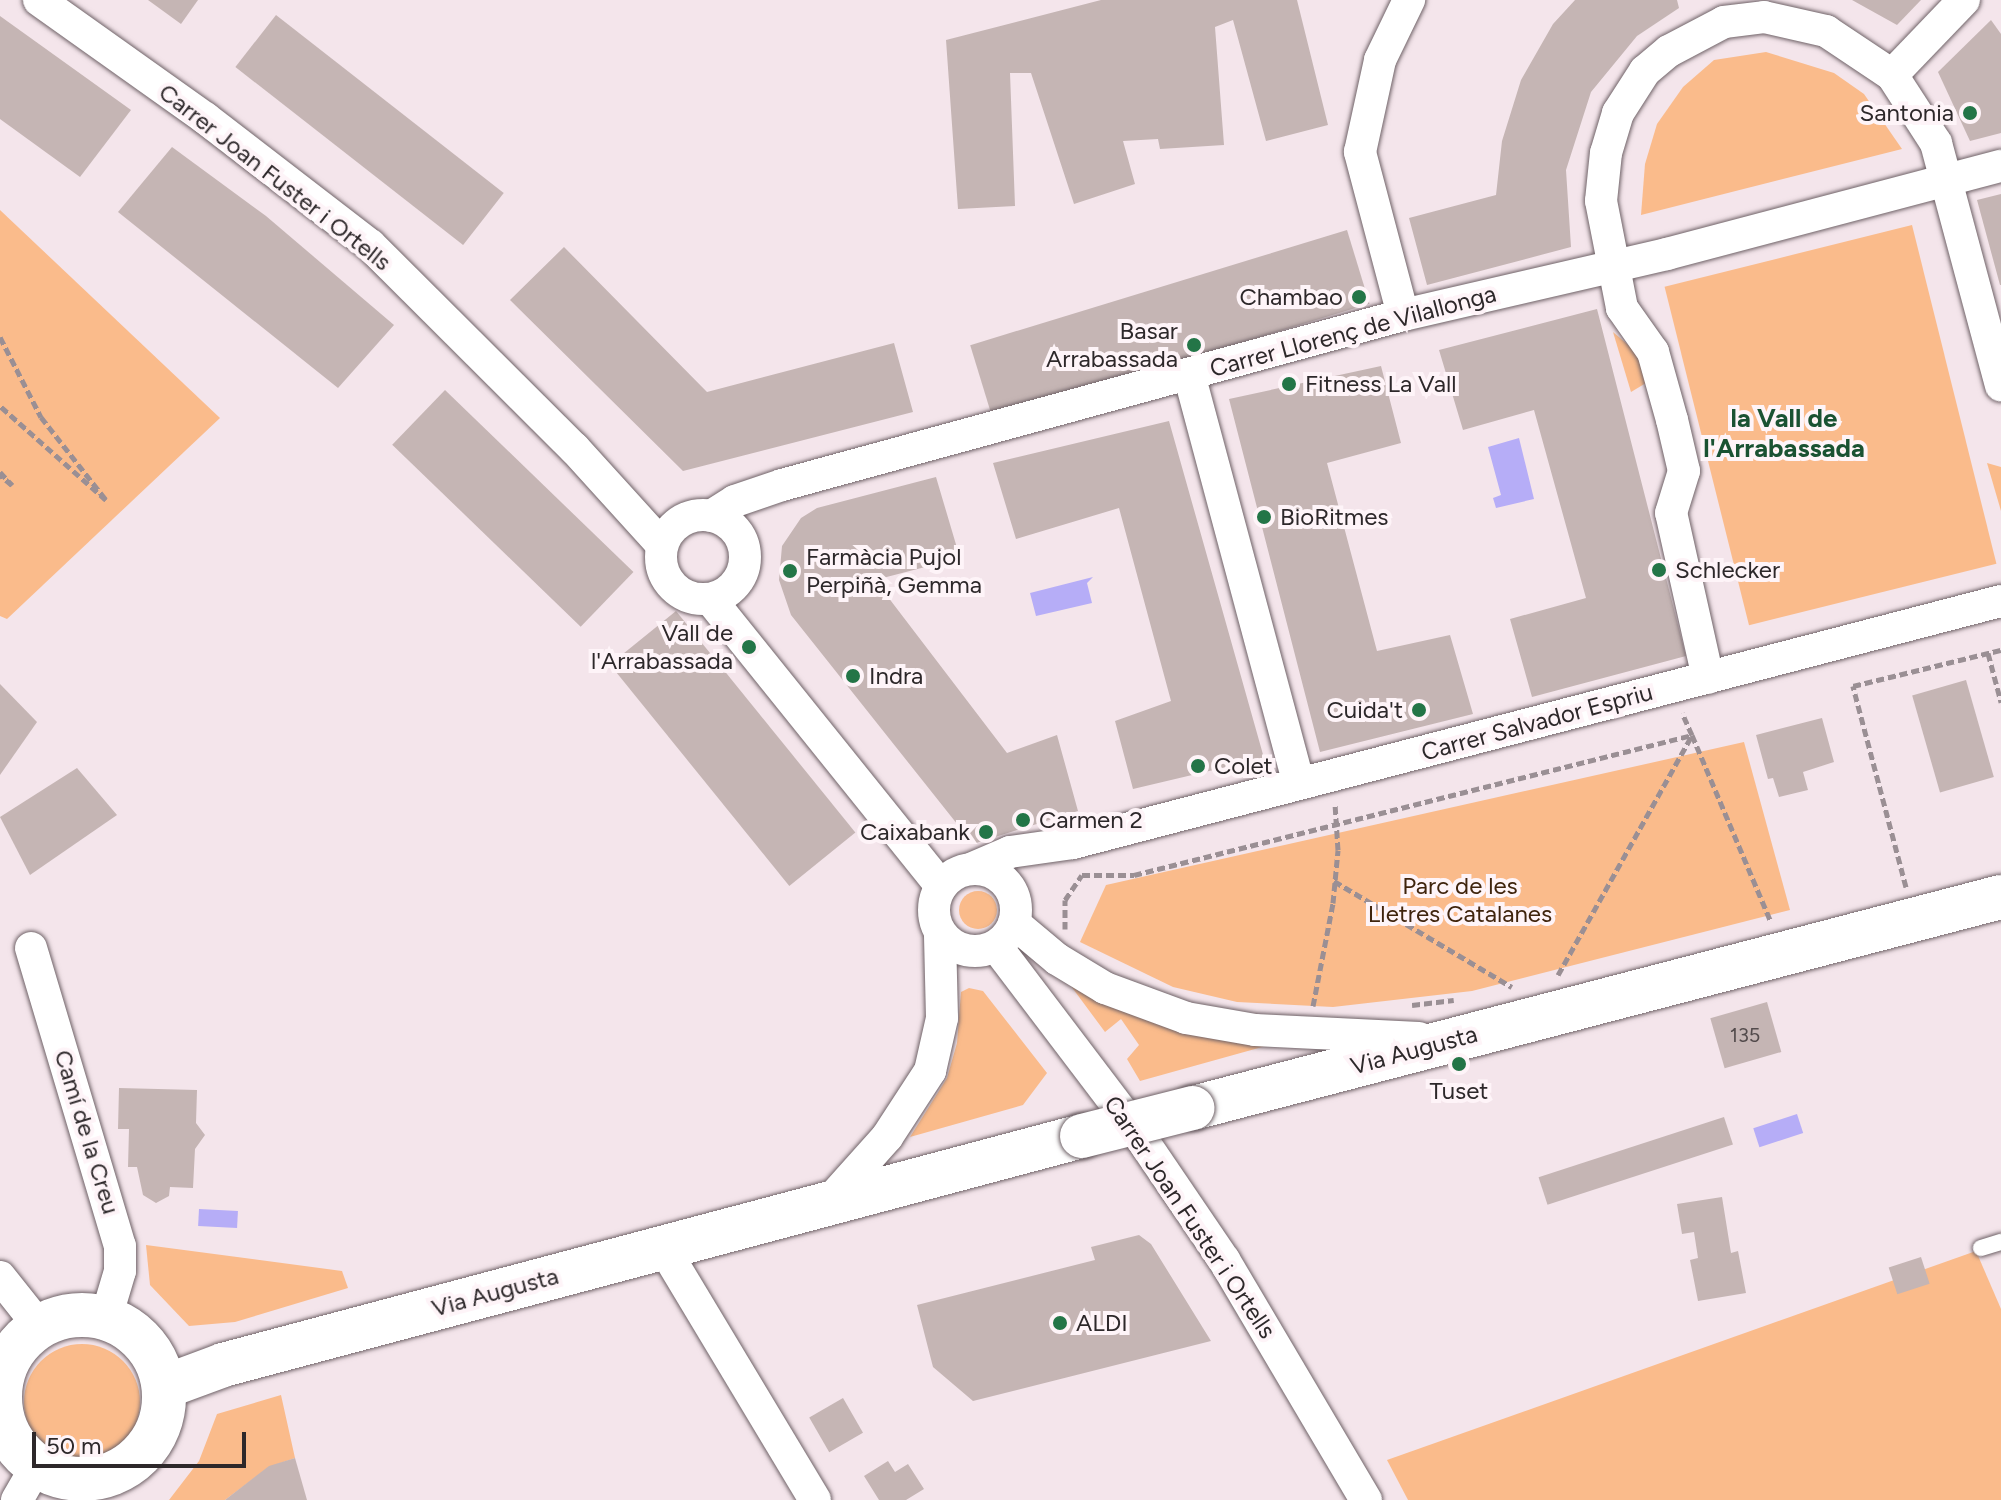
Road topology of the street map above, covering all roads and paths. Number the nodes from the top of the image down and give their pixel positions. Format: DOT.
graph roads {
  1 [pos="39,0"];
  2 [pos="1409,0"];
  3 [pos="1964,0"];
  4 [pos="1722,11"];
  5 [pos="1892,75"];
  6 [pos="2001,166"];
  7 [pos="1947,181"];
  8 [pos="1613,266"];
  9 [pos="1403,315"];
  10 [pos="0,337"];
  11 [pos="1189,374"];
  12 [pos="2001,385"];
  13 [pos="0,406"];
  14 [pos="711,516"];
  15 [pos="662,545"];
  16 [pos="711,600"];
  17 [pos="2001,601"];
  18 [pos="2001,650"];
  19 [pos="1988,653"];
  20 [pos="1708,678"];
  21 [pos="2001,702"];
  22 [pos="1692,735"];
  23 [pos="1332,775"];
  24 [pos="1299,784"];
  25 [pos="1336,826"];
  26 [pos="1073,843"];
  27 [pos="973,868"];
  28 [pos="1334,881"];
  29 [pos="941,886"];
  30 [pos="1011,889"];
  31 [pos="2001,897"];
  32 [pos="1914,919"];
  33 [pos="1756,928"];
  34 [pos="940,934"];
  35 [pos="1005,934"];
  36 [pos="1066,936"];
  37 [pos="31,948"];
  38 [pos="1570,976"];
  39 [pos="1555,980"];
  40 [pos="1546,983"];
  41 [pos="1527,987"];
  42 [pos="1516,989"];
  43 [pos="1502,992"];
  44 [pos="1402,1006"];
  45 [pos="1297,1010"];
  46 [pos="1327,1010"];
  47 [pos="1312,1011"];
  48 [pos="1457,1019"];
  49 [pos="828,1203"];
  50 [pos="2001,1242"];
  51 [pos="663,1247"];
  52 [pos="1981,1248"];
  53 [pos="0,1277"];
  54 [pos="106,1318"];
  55 [pos="39,1326"];
  56 [pos="164,1387"];
  57 [pos="2,1422"];
  58 [pos="27,1483"];
  59 [pos="815,1500"];
  60 [pos="1366,1500"];
  1 -- 15 [label="street, Carrer Joan Fuster i Ortells"];
  2 -- 9 [label="street"];
  3 -- 5 [label="street"];
  4 -- 5 [label="street"];
  4 -- 8 [label="street"];
  5 -- 7 [label="street"];
  6 -- 7 [label="street, Carrer Llorenç de Vilallonga"];
  7 -- 8 [label="street, Carrer Llorenç de Vilallonga"];
  7 -- 12 [label="street"];
  8 -- 9 [label="street, Carrer Llorenç de Vilallonga"];
  8 -- 20 [label="street"];
  9 -- 11 [label="street, Carrer Llorenç de Vilallonga"];
  10 -- 13 [label="path"];
  11 -- 14 [label="street, Carrer Llorenç de Vilallonga"];
  11 -- 24 [label="street"];
  14 -- 15 [label="street"];
  14 -- 16 [label="street"];
  15 -- 16 [label="street"];
  16 -- 29 [label="street"];
  17 -- 20 [label="street, Carrer Salvador Espriu"];
  18 -- 19 [label="path"];
  19 -- 21 [label="path"];
  19 -- 32 [label="path"];
  20 -- 23 [label="street, Carrer Salvador Espriu"];
  22 -- 25 [label="path"];
  22 -- 33 [label="path"];
  22 -- 39 [label="path"];
  23 -- 24 [label="street, Carrer Salvador Espriu"];
  23 -- 25 [label="path"];
  24 -- 26 [label="street, Carrer Salvador Espriu"];
  25 -- 28 [label="path"];
  25 -- 36 [label="path"];
  26 -- 27 [label="street, Carrer Salvador Espriu"];
  26 -- 30 [label="street, Carrer Salvador Espriu"];
  27 -- 29 [label="street"];
  27 -- 30 [label="street"];
  28 -- 42 [label="path"];
  28 -- 47 [label="path"];
  29 -- 34 [label="street"];
  30 -- 35 [label="street"];
  31 -- 32 [label="main road, Via Augusta"];
  32 -- 48 [label="main road, Via Augusta"];
  34 -- 35 [label="street"];
  34 -- 49 [label="street"];
  35 -- 48 [label="street"];
  35 -- 60 [label="street, Carrer Joan Fuster i Ortells"];
  37 -- 54 [label="street, Camí de la Creu"];
  38 -- 39 [label="path"];
  39 -- 40 [label="path"];
  41 -- 42 [label="path"];
  42 -- 43 [label="path"];
  44 -- 48 [label="path"];
  45 -- 47 [label="path"];
  46 -- 47 [label="path"];
  48 -- 49 [label="main road, Via Augusta, bridge"];
  49 -- 51 [label="main road, Via Augusta"];
  50 -- 52 [label="lane"];
  51 -- 56 [label="main road, Via Augusta"];
  51 -- 59 [label="street"];
  53 -- 55 [label="street"];
  54 -- 55 [label="main road"];
  54 -- 56 [label="main road"];
  55 -- 57 [label="main road"];
  56 -- 58 [label="main road"];
  57 -- 58 [label="main road"];
}
